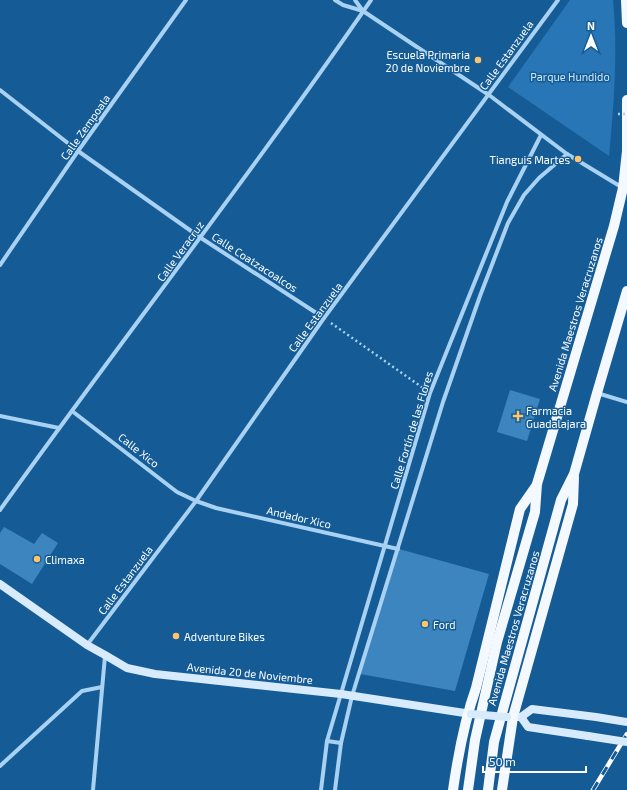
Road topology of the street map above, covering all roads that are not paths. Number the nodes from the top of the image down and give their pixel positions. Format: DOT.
graph roads {
  1 [pos="186,0"];
  2 [pos="335,0"];
  3 [pos="355,0"];
  4 [pos="371,0"];
  5 [pos="558,0"];
  6 [pos="626,0"];
  7 [pos="363,11"];
  8 [pos="627,23"];
  9 [pos="0,90"];
  10 [pos="488,95"];
  11 [pos="627,100"];
  12 [pos="541,135"];
  13 [pos="78,151"];
  14 [pos="567,154"];
  15 [pos="625,189"];
  16 [pos="201,238"];
  17 [pos="0,265"];
  18 [pos="627,291"];
  19 [pos="324,318"];
  20 [pos="596,393"];
  21 [pos="627,402"];
  22 [pos="72,410"];
  23 [pos="0,416"];
  24 [pos="59,428"];
  25 [pos="574,474"];
  26 [pos="537,484"];
  27 [pos="196,501"];
  28 [pos="0,510"];
  29 [pos="386,546"];
  30 [pos="398,549"];
  31 [pos="0,584"];
  32 [pos="87,645"];
  33 [pos="105,656"];
  34 [pos="102,687"];
  35 [pos="340,694"];
  36 [pos="352,696"];
  37 [pos="469,714"];
  38 [pos="514,717"];
  39 [pos="627,722"];
  40 [pos="327,741"];
  41 [pos="627,742"];
  42 [pos="340,743"];
  43 [pos="0,766"];
  44 [pos="93,790"];
  45 [pos="321,790"];
  46 [pos="335,790"];
  47 [pos="453,790"];
  48 [pos="468,790"];
  49 [pos="488,790"];
  50 [pos="502,790"];
  1 -- 13 [label="street, Calle Zempoala"];
  2 -- 7 [label="street"];
  3 -- 7 [label="street"];
  4 -- 7 [label="street, Calle Veracruz"];
  5 -- 10 [label="street, Calle Estanzuela"];
  6 -- 8 [label="main road"];
  7 -- 10 [label="street"];
  7 -- 16 [label="street, Calle Veracruz"];
  9 -- 13 [label="street, Calle Coatzacoalcos"];
  10 -- 12 [label="street"];
  10 -- 19 [label="street, Calle Estanzuela"];
  11 -- 15 [label="main road, Avenida Maestros Veracruzanos"];
  12 -- 14 [label="street"];
  12 -- 29 [label="street, Calle Fortín de las Flores"];
  13 -- 16 [label="street, Calle Coatzacoalcos"];
  13 -- 17 [label="street, Calle Zempoala"];
  14 -- 15 [label="street"];
  14 -- 30 [label="street, Calle Fortín de las Flores"];
  15 -- 26 [label="main road, Avenida Maestros Veracruzanos"];
  16 -- 19 [label="street, Calle Coatzacoalcos"];
  16 -- 22 [label="street, Calle Veracruz"];
  18 -- 20 [label="main road, Avenida Maestros Veracruzanos"];
  19 -- 27 [label="street, Calle Estanzuela"];
  20 -- 21 [label="street"];
  20 -- 25 [label="main road, Avenida Maestros Veracruzanos"];
  22 -- 24 [label="street, Calle Veracruz"];
  22 -- 27 [label="street, Calle Xico"];
  23 -- 24 [label="street"];
  24 -- 28 [label="street, Calle Veracruz"];
  25 -- 38 [label="main road"];
  25 -- 49 [label="main road, Avenida Maestros Veracruzanos"];
  26 -- 37 [label="main road"];
  26 -- 48 [label="main road, Avenida Maestros Veracruzanos"];
  27 -- 29 [label="street, Andador Xico"];
  27 -- 32 [label="street, Calle Estanzuela"];
  29 -- 30 [label="street, Andador Xico"];
  29 -- 35 [label="street, Calle Fortín de las Flores"];
  30 -- 36 [label="street, Calle Fortín de las Flores"];
  31 -- 32 [label="main road, Avenida 20 de Noviembre"];
  32 -- 33 [label="main road, Avenida 20 de Noviembre"];
  33 -- 34 [label="street"];
  33 -- 35 [label="main road, Avenida 20 de Noviembre"];
  34 -- 43 [label="street"];
  34 -- 44 [label="street"];
  35 -- 36 [label="main road, Avenida 20 de Noviembre"];
  35 -- 40 [label="street, Calle Fortín de las Flores"];
  36 -- 37 [label="main road, Avenida 20 de Noviembre"];
  36 -- 42 [label="street, Calle Fortín de las Flores"];
  37 -- 38 [label="main road, Avenida 20 de Noviembre, bridge"];
  37 -- 47 [label="main road"];
  38 -- 39 [label="main road, Avenida 20 de Noviembre"];
  38 -- 41 [label="main road, bridge"];
  38 -- 50 [label="main road"];
  40 -- 42 [label="street"];
  40 -- 45 [label="street, Calle Fortín de las Flores"];
  42 -- 46 [label="street, Calle Fortín de las Flores"];
}
